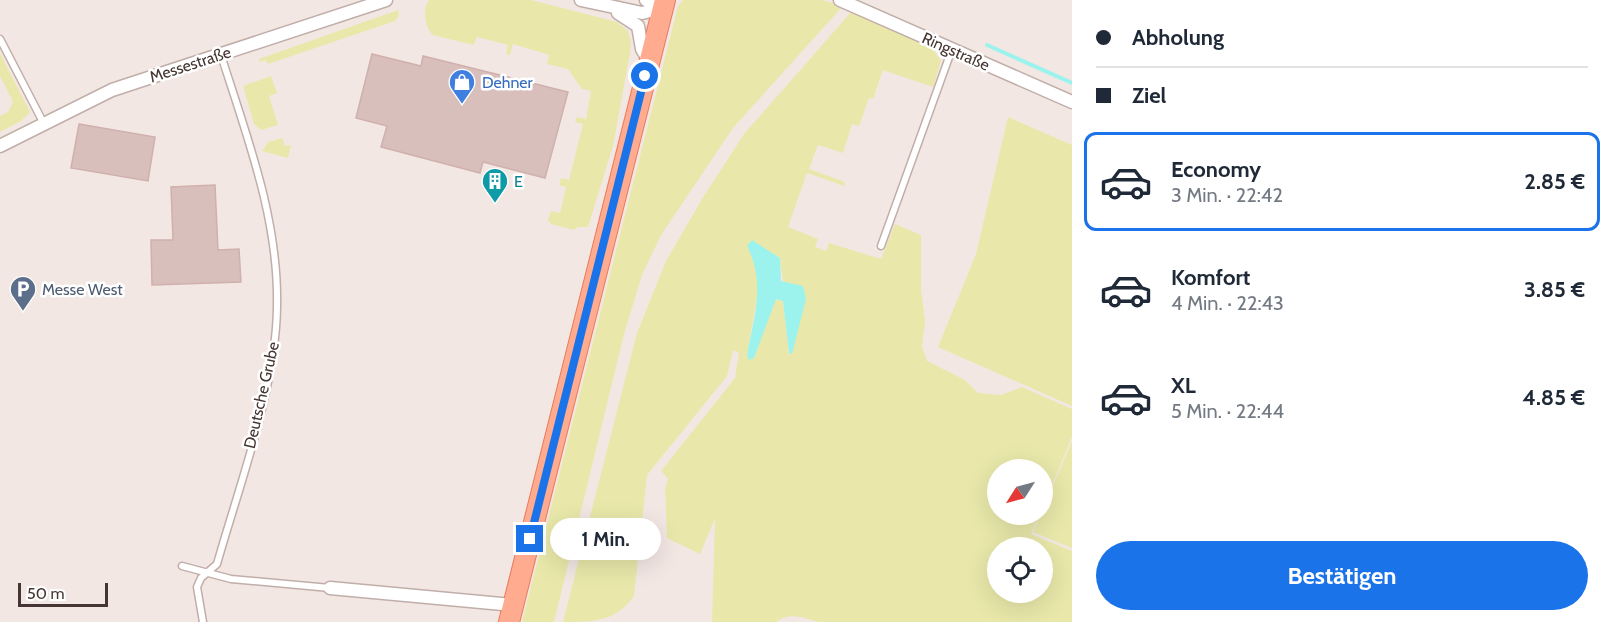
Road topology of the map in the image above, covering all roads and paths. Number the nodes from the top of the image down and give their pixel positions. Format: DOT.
graph roads {
  1 [pos="386,0"];
  2 [pos="581,0"];
  3 [pos="840,0"];
  4 [pos="658,3"];
  5 [pos="607,6"];
  6 [pos="0,39"];
  7 [pos="952,49"];
  8 [pos="221,55"];
  9 [pos="649,61"];
  10 [pos="1072,102"];
  11 [pos="43,122"];
  12 [pos="0,146"];
  13 [pos="881,246"];
  14 [pos="182,566"];
  15 [pos="208,574"];
  16 [pos="330,588"];
  17 [pos="511,613"];
  18 [pos="203,622"];
  1 -- 8 [label="street, Messestraße"];
  2 -- 5 [label="street"];
  3 -- 7 [label="street, Ringstraße"];
  4 -- 5 [label="street"];
  4 -- 9 [label="main road"];
  5 -- 9 [label="street"];
  6 -- 11 [label="lane"];
  7 -- 10 [label="street, Ringstraße"];
  7 -- 13 [label="lane"];
  8 -- 11 [label="street, Messestraße"];
  8 -- 15 [label="lane, Deutsche Grube"];
  9 -- 17 [label="main road"];
  11 -- 12 [label="street, Messestraße"];
  14 -- 15 [label="lane"];
  15 -- 16 [label="lane"];
  15 -- 18 [label="lane, Deutsche Grube"];
  16 -- 17 [label="street"];
}
